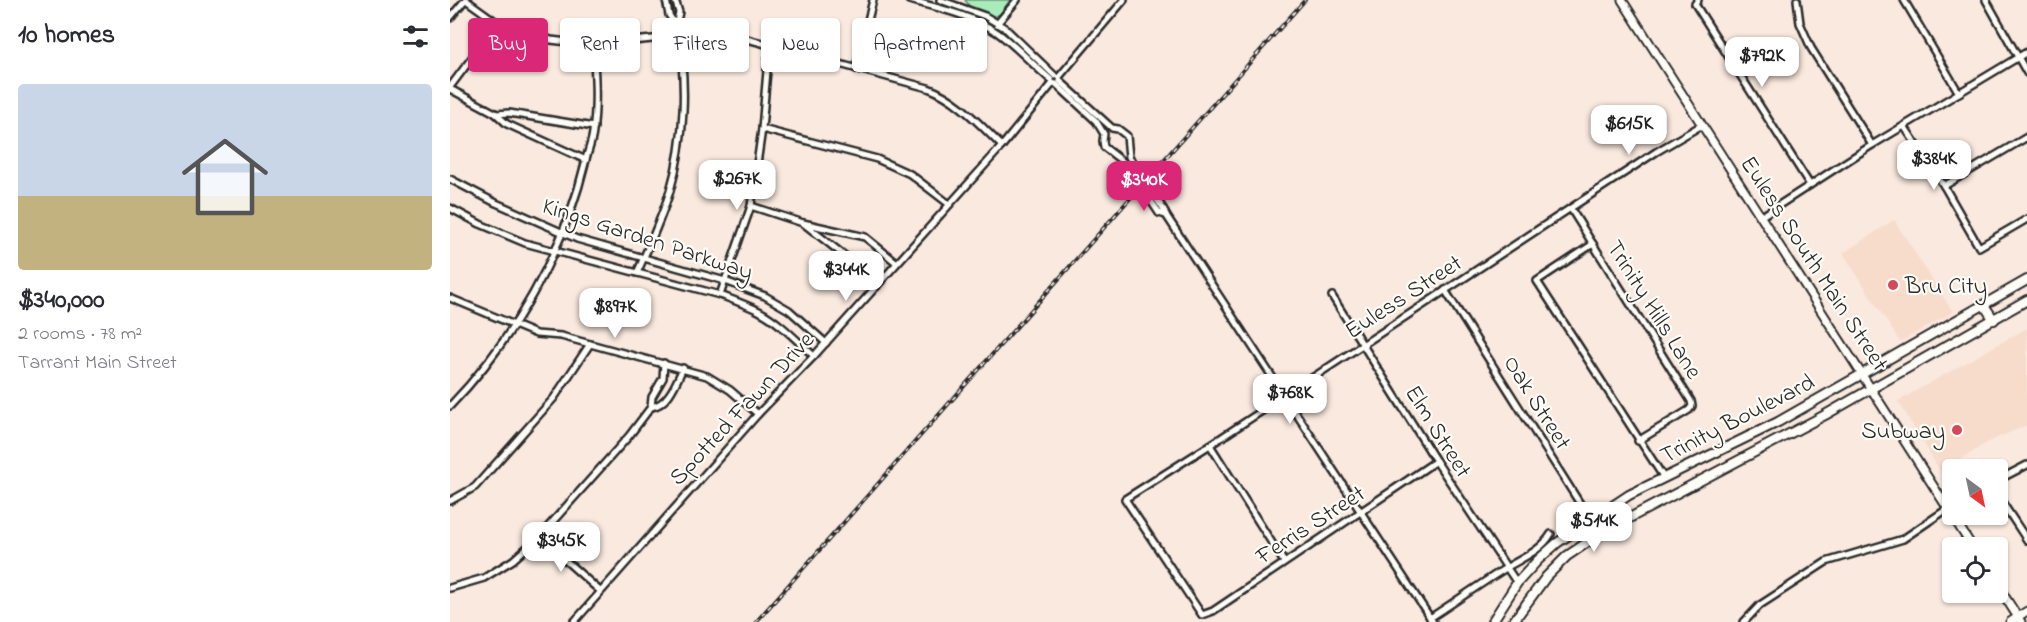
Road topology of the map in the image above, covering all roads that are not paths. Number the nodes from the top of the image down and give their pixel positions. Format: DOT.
graph roads {
  1 [pos="465,0"];
  2 [pos="666,0"];
  3 [pos="675,0"];
  4 [pos="873,0"];
  5 [pos="909,0"];
  6 [pos="940,0"];
  7 [pos="1017,0"];
  8 [pos="1124,0"];
  9 [pos="1622,0"];
  10 [pos="1797,0"];
  11 [pos="1904,0"];
  12 [pos="1986,0"];
  13 [pos="1696,2"];
  14 [pos="450,18"];
  15 [pos="491,18"];
  16 [pos="671,18"];
  17 [pos="678,18"];
  18 [pos="869,18"];
  19 [pos="998,23"];
  20 [pos="992,30"];
  21 [pos="2027,52"];
  22 [pos="2018,58"];
  23 [pos="468,64"];
  24 [pos="595,72"];
  25 [pos="682,72"];
  26 [pos="767,72"];
  27 [pos="867,72"];
  28 [pos="2027,73"];
  29 [pos="1056,80"];
  30 [pos="450,88"];
  31 [pos="1959,93"];
  32 [pos="496,114"];
  33 [pos="1702,125"];
  34 [pos="1904,126"];
  35 [pos="594,127"];
  36 [pos="1112,128"];
  37 [pos="762,129"];
  38 [pos="1104,134"];
  39 [pos="2027,137"];
  40 [pos="1002,146"];
  41 [pos="1872,146"];
  42 [pos="586,160"];
  43 [pos="450,179"];
  44 [pos="1143,184"];
  45 [pos="1810,185"];
  46 [pos="1944,186"];
  47 [pos="949,204"];
  48 [pos="751,206"];
  49 [pos="450,208"];
  50 [pos="1571,209"];
  51 [pos="1762,216"];
  52 [pos="2027,219"];
  53 [pos="803,223"];
  54 [pos="563,234"];
  55 [pos="1593,244"];
  56 [pos="554,252"];
  57 [pos="644,259"];
  58 [pos="897,263"];
  59 [pos="637,273"];
  60 [pos="2027,280"];
  61 [pos="725,281"];
  62 [pos="877,286"];
  63 [pos="1445,290"];
  64 [pos="720,295"];
  65 [pos="1332,296"];
  66 [pos="450,298"];
  67 [pos="2027,300"];
  68 [pos="1984,305"];
  69 [pos="1994,320"];
  70 [pos="513,326"];
  71 [pos="826,343"];
  72 [pos="590,344"];
  73 [pos="1363,344"];
  74 [pos="814,356"];
  75 [pos="664,363"];
  76 [pos="683,368"];
  77 [pos="1863,374"];
  78 [pos="1872,388"];
  79 [pos="1285,396"];
  80 [pos="452,401"];
  81 [pos="651,407"];
  82 [pos="758,414"];
  83 [pos="1638,441"];
  84 [pos="1210,446"];
  85 [pos="1436,461"];
  86 [pos="2027,465"];
  87 [pos="2008,475"];
  88 [pos="1664,478"];
  89 [pos="1942,493"];
  90 [pos="450,501"];
  91 [pos="2008,511"];
  92 [pos="1361,512"];
  93 [pos="1942,513"];
  94 [pos="1591,520"];
  95 [pos="1601,533"];
  96 [pos="1551,534"];
  97 [pos="539,537"];
  98 [pos="2027,540"];
  99 [pos="1284,562"];
  100 [pos="1506,568"];
  101 [pos="1517,583"];
  102 [pos="450,588"];
  103 [pos="600,591"];
  104 [pos="2008,602"];
  105 [pos="2027,611"];
  106 [pos="1202,615"];
  107 [pos="1431,620"];
  108 [pos="2019,620"];
  109 [pos="574,622"];
  110 [pos="1492,622"];
  111 [pos="1513,622"];
  112 [pos="1744,622"];
  113 [pos="2010,622"];
  1 -- 14 [label="street"];
  1 -- 15 [label="street"];
  2 -- 16 [label="street"];
  3 -- 17 [label="street"];
  4 -- 18 [label="street"];
  5 -- 20 [label="street"];
  6 -- 19 [label="street"];
  7 -- 19 [label="street"];
  8 -- 29 [label="street, Spotted Fawn Drive"];
  9 -- 33 [label="street, Euless South Main Street"];
  10 -- 41 [label="street"];
  11 -- 31 [label="street"];
  12 -- 22 [label="street"];
  13 -- 45 [label="street"];
  19 -- 20 [label="street"];
  19 -- 29 [label="street"];
  20 -- 29 [label="street"];
  21 -- 22 [label="street"];
  22 -- 28 [label="street"];
  22 -- 31 [label="street"];
  23 -- 30 [label="street"];
  24 -- 35 [label="street"];
  25 -- 57 [label="street"];
  26 -- 37 [label="street"];
  27 -- 40 [label="street"];
  29 -- 36 [label="street"];
  29 -- 38 [label="street"];
  29 -- 40 [label="street, Spotted Fawn Drive"];
  30 -- 32 [label="street"];
  31 -- 34 [label="street"];
  32 -- 35 [label="street"];
  32 -- 42 [label="street"];
  33 -- 50 [label="street, Euless Street"];
  33 -- 51 [label="street, Euless South Main Street"];
  34 -- 41 [label="street"];
  34 -- 46 [label="street"];
  35 -- 42 [label="street"];
  36 -- 38 [label="street"];
  36 -- 44 [label="street"];
  37 -- 47 [label="street"];
  37 -- 48 [label="street"];
  38 -- 44 [label="street"];
  39 -- 46 [label="street"];
  40 -- 47 [label="street, Spotted Fawn Drive"];
  41 -- 45 [label="street"];
  42 -- 54 [label="street"];
  43 -- 54 [label="street, Kings Garden Parkway"];
  44 -- 79 [label="street"];
  45 -- 51 [label="street"];
  46 -- 52 [label="street"];
  47 -- 58 [label="street, Spotted Fawn Drive"];
  48 -- 53 [label="street"];
  48 -- 61 [label="street"];
  49 -- 56 [label="street, Kings Garden Parkway"];
  50 -- 55 [label="street, Trinity Hills Lane"];
  50 -- 63 [label="street, Euless Street"];
  51 -- 77 [label="street, Euless South Main Street"];
  53 -- 58 [label="street"];
  53 -- 62 [label="street"];
  54 -- 56 [label="street"];
  54 -- 57 [label="street, Kings Garden Parkway"];
  55 -- 83 [label="street, Trinity Hills Lane"];
  55 -- 83 [label="street"];
  56 -- 59 [label="street, Kings Garden Parkway"];
  56 -- 70 [label="street"];
  57 -- 59 [label="street"];
  57 -- 61 [label="street, Kings Garden Parkway"];
  58 -- 62 [label="street, Spotted Fawn Drive"];
  59 -- 64 [label="street, Kings Garden Parkway"];
  60 -- 68 [label="main road, Trinity Boulevard"];
  61 -- 64 [label="street"];
  61 -- 71 [label="street, Kings Garden Parkway"];
  62 -- 71 [label="street, Spotted Fawn Drive"];
  63 -- 73 [label="street, Euless Street"];
  63 -- 94 [label="street, Oak Street"];
  64 -- 74 [label="street, Kings Garden Parkway"];
  65 -- 73 [label="street, Elm Street"];
  66 -- 70 [label="street"];
  67 -- 69 [label="main road, Trinity Boulevard"];
  68 -- 69 [label="main road"];
  68 -- 77 [label="main road, Trinity Boulevard"];
  69 -- 78 [label="main road, Trinity Boulevard"];
  70 -- 72 [label="street"];
  70 -- 80 [label="street"];
  71 -- 74 [label="street, Spotted Fawn Drive"];
  72 -- 75 [label="street"];
  72 -- 90 [label="street"];
  73 -- 79 [label="street, Euless Street"];
  73 -- 85 [label="street, Elm Street"];
  74 -- 82 [label="street, Spotted Fawn Drive"];
  75 -- 76 [label="street"];
  75 -- 81 [label="street"];
  76 -- 81 [label="street"];
  76 -- 82 [label="street"];
  77 -- 78 [label="street, Euless South Main Street"];
  77 -- 88 [label="main road, Trinity Boulevard"];
  78 -- 89 [label="street, Euless South Main Street"];
  78 -- 95 [label="main road, Trinity Boulevard"];
  79 -- 84 [label="street, Euless Street"];
  79 -- 92 [label="street"];
  81 -- 97 [label="street"];
  82 -- 103 [label="street, Spotted Fawn Drive"];
  83 -- 88 [label="street"];
  84 -- 99 [label="street"];
  84 -- 106 [label="street, Euless Street"];
  85 -- 92 [label="street, Ferris Street"];
  85 -- 100 [label="street, Elm Street"];
  86 -- 87 [label="street"];
  88 -- 94 [label="main road, Trinity Boulevard"];
  91 -- 98 [label="street"];
  92 -- 99 [label="street, Ferris Street"];
  92 -- 107 [label="street"];
  93 -- 112 [label="street"];
  94 -- 95 [label="street, Oak Street"];
  94 -- 101 [label="main road, Trinity Boulevard"];
  95 -- 111 [label="main road, Trinity Boulevard"];
  96 -- 100 [label="street"];
  97 -- 102 [label="street"];
  97 -- 103 [label="street"];
  99 -- 106 [label="street, Ferris Street"];
  100 -- 101 [label="street, Elm Street"];
  100 -- 107 [label="street"];
  101 -- 110 [label="main road, Trinity Boulevard"];
  103 -- 109 [label="street, Spotted Fawn Drive"];
  104 -- 108 [label="street"];
  105 -- 108 [label="street"];
  108 -- 113 [label="street"];
}
